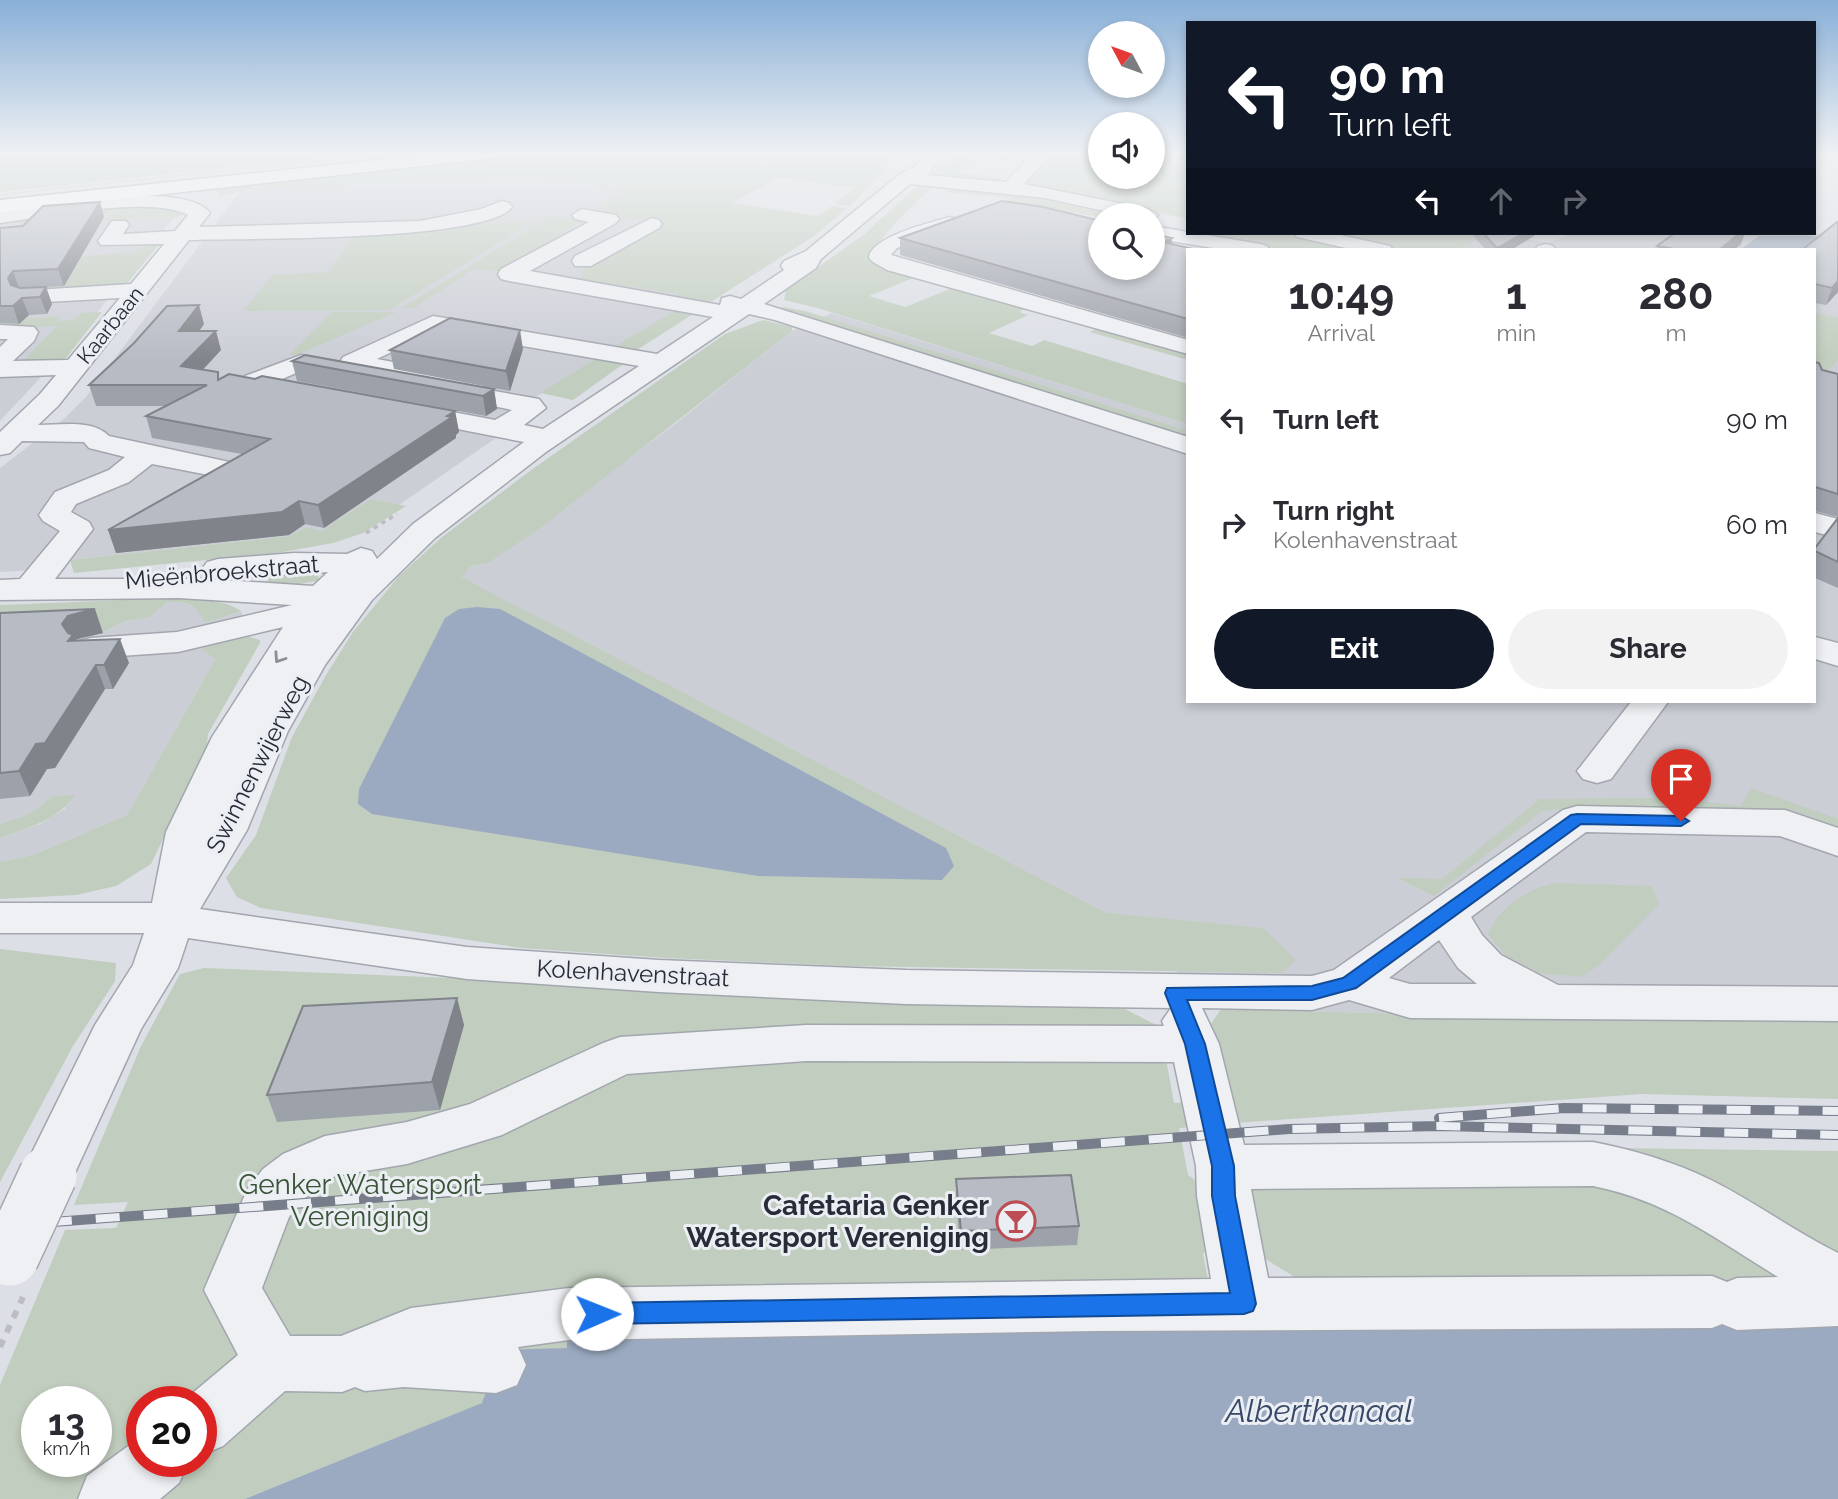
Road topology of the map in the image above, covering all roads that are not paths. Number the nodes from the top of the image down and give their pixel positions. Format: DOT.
graph roads {
  1 [pos="193,223"];
  2 [pos="441,223"];
  3 [pos="602,223"];
  4 [pos="848,223"];
  5 [pos="902,223"];
  6 [pos="950,223"];
  7 [pos="653,224"];
  8 [pos="119,225"];
  9 [pos="1165,234"];
  10 [pos="1313,235"];
  11 [pos="183,236"];
  12 [pos="890,244"];
  13 [pos="1248,248"];
  14 [pos="1373,248"];
  15 [pos="544,282"];
  16 [pos="139,290"];
  17 [pos="27,296"];
  18 [pos="728,309"];
  19 [pos="0,332"];
  20 [pos="1186,346"];
  21 [pos="0,360"];
  22 [pos="650,366"];
  23 [pos="76,367"];
  24 [pos="0,369"];
  25 [pos="313,394"];
  26 [pos="380,407"];
  27 [pos="592,408"];
  28 [pos="499,429"];
  29 [pos="9,435"];
  30 [pos="542,442"];
  31 [pos="1186,445"];
  32 [pos="146,454"];
  33 [pos="224,469"];
  34 [pos="1816,522"];
  35 [pos="1838,529"];
  36 [pos="30,589"];
  37 [pos="346,590"];
  38 [pos="1816,647"];
  39 [pos="91,648"];
  40 [pos="1838,655"];
  41 [pos="1649,703"];
  42 [pos="1597,771"];
  43 [pos="1838,843"];
  44 [pos="1447,913"];
  45 [pos="0,918"];
  46 [pos="171,920"];
  47 [pos="1349,983"];
  48 [pos="1174,993"];
  49 [pos="1553,1002"];
  50 [pos="1838,1004"];
  51 [pos="1195,1044"];
  52 [pos="1223,1166"];
  53 [pos="5,1268"];
  54 [pos="1838,1281"];
  55 [pos="1838,1300"];
  56 [pos="1244,1304"];
  57 [pos="273,1363"];
  58 [pos="342,1364"];
  59 [pos="496,1365"];
  60 [pos="217,1411"];
  61 [pos="137,1477"];
  62 [pos="110,1499"];
  1 -- 11 [label="street, Kaarbaan"];
  2 -- 11 [label="street"];
  3 -- 15 [label="street"];
  4 -- 18 [label="street, Swinnenwijerweg"];
  5 -- 12 [label="street"];
  6 -- 12 [label="street"];
  7 -- 15 [label="street"];
  8 -- 11 [label="street"];
  9 -- 13 [label="street"];
  10 -- 14 [label="street"];
  11 -- 16 [label="street, Kaarbaan"];
  12 -- 20 [label="street"];
  15 -- 18 [label="street"];
  16 -- 17 [label="street"];
  16 -- 23 [label="street, Kaarbaan"];
  18 -- 22 [label="street, Swinnenwijerweg"];
  18 -- 31 [label="street"];
  19 -- 21 [label="street"];
  22 -- 27 [label="street, Swinnenwijerweg"];
  22 -- 27 [label="street"];
  23 -- 24 [label="street"];
  23 -- 29 [label="street, Kaarbaan"];
  25 -- 28 [label="street"];
  26 -- 28 [label="street"];
  27 -- 30 [label="street, Swinnenwijerweg"];
  28 -- 30 [label="street"];
  29 -- 32 [label="street"];
  30 -- 37 [label="street, Swinnenwijerweg"];
  32 -- 33 [label="street"];
  32 -- 36 [label="street"];
  34 -- 35 [label="street"];
  36 -- 37 [label="street, Mieënbroekstraat"];
  36 -- 37 [label="street, Mieënbroekstraat"];
  37 -- 39 [label="street"];
  37 -- 46 [label="street, Swinnenwijerweg"];
  38 -- 40 [label="street"];
  41 -- 42 [label="street"];
  43 -- 44 [label="street"];
  44 -- 47 [label="street"];
  44 -- 49 [label="street"];
  45 -- 46 [label="street, Kolenhavenstraat"];
  46 -- 48 [label="street, Kolenhavenstraat"];
  46 -- 53 [label="street, Swinnenwijerweg, bridge"];
  47 -- 48 [label="street, Kolenhavenstraat"];
  47 -- 49 [label="street"];
  48 -- 51 [label="street"];
  49 -- 50 [label="street"];
  51 -- 52 [label="street"];
  51 -- 57 [label="street"];
  52 -- 54 [label="street"];
  52 -- 56 [label="street"];
  55 -- 56 [label="street"];
  56 -- 58 [label="street"];
  57 -- 58 [label="street"];
  57 -- 60 [label="street"];
  58 -- 59 [label="street"];
  61 -- 62 [label="street"];
}
